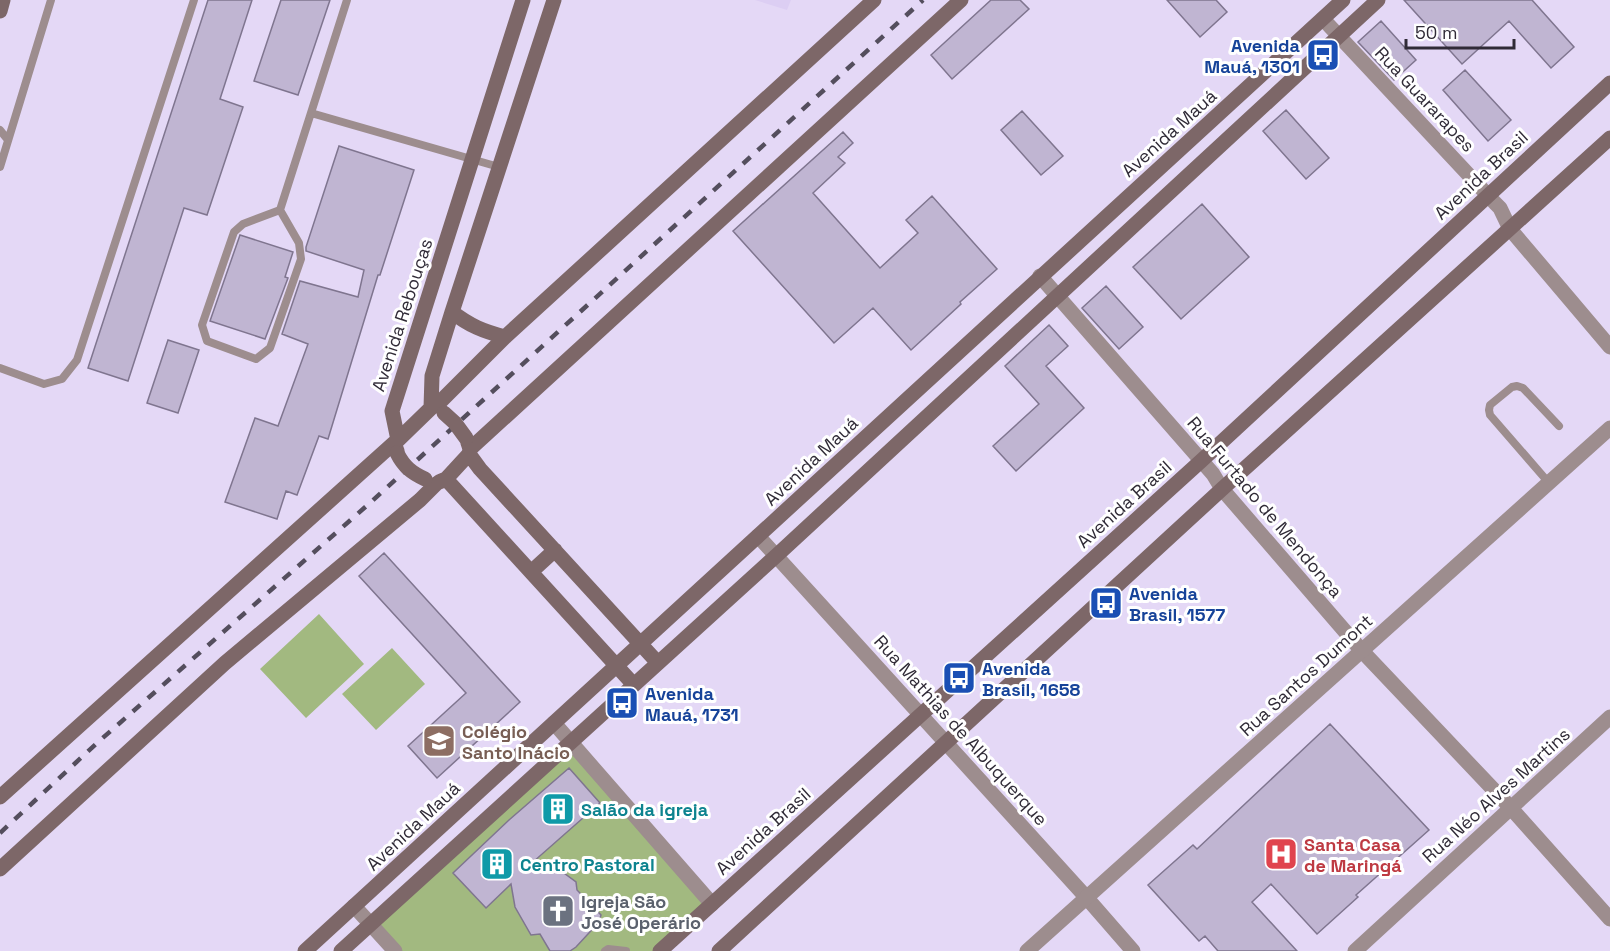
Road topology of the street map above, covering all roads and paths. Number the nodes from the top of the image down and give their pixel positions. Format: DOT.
graph roads {
  1 [pos="3,0"];
  2 [pos="51,0"];
  3 [pos="194,0"];
  4 [pos="347,0"];
  5 [pos="523,0"];
  6 [pos="554,0"];
  7 [pos="874,0"];
  8 [pos="961,0"];
  9 [pos="1343,0"];
  10 [pos="1378,0"];
  11 [pos="0,11"];
  12 [pos="1323,19"];
  13 [pos="1339,36"];
  14 [pos="1610,83"];
  15 [pos="311,113"];
  16 [pos="0,130"];
  17 [pos="1610,138"];
  18 [pos="8,140"];
  19 [pos="472,159"];
  20 [pos="0,167"];
  21 [pos="499,167"];
  22 [pos="1488,195"];
  23 [pos="280,210"];
  24 [pos="1510,229"];
  25 [pos="1040,276"];
  26 [pos="1058,296"];
  27 [pos="452,312"];
  28 [pos="505,337"];
  29 [pos="1610,347"];
  30 [pos="0,368"];
  31 [pos="437,409"];
  32 [pos="1559,426"];
  33 [pos="1610,428"];
  34 [pos="396,445"];
  35 [pos="469,447"];
  36 [pos="1201,461"];
  37 [pos="435,481"];
  38 [pos="1550,483"];
  39 [pos="1222,489"];
  40 [pos="758,536"];
  41 [pos="555,550"];
  42 [pos="776,556"];
  43 [pos="531,572"];
  44 [pos="641,644"];
  45 [pos="1362,651"];
  46 [pos="658,663"];
  47 [pos="616,666"];
  48 [pos="634,685"];
  49 [pos="920,714"];
  50 [pos="1610,717"];
  51 [pos="554,723"];
  52 [pos="570,742"];
  53 [pos="946,742"];
  54 [pos="0,797"];
  55 [pos="1510,807"];
  56 [pos="0,869"];
  57 [pos="1086,897"];
  58 [pos="712,904"];
  59 [pos="354,906"];
  60 [pos="1610,919"];
  61 [pos="370,924"];
  62 [pos="305,951"];
  63 [pos="341,951"];
  64 [pos="395,951"];
  65 [pos="605,951"];
  66 [pos="626,951"];
  67 [pos="660,951"];
  68 [pos="719,951"];
  69 [pos="1027,951"];
  70 [pos="1133,951"];
  71 [pos="1355,951"];
  1 -- 11 [label="main road"];
  2 -- 18 [label="lane"];
  3 -- 30 [label="lane"];
  4 -- 15 [label="lane"];
  5 -- 19 [label="main road, Avenida Rebouças"];
  6 -- 21 [label="main road"];
  7 -- 28 [label="main road"];
  8 -- 35 [label="main road"];
  9 -- 12 [label="main road, Avenida Mauá"];
  10 -- 13 [label="main road"];
  12 -- 13 [label="street, Rua Guararapes"];
  12 -- 25 [label="main road, Avenida Mauá"];
  13 -- 22 [label="street, Rua Guararapes"];
  13 -- 26 [label="main road"];
  14 -- 22 [label="main road, Avenida Brasil"];
  15 -- 19 [label="lane"];
  15 -- 23 [label="lane"];
  16 -- 18 [label="lane"];
  17 -- 24 [label="main road"];
  18 -- 20 [label="lane"];
  19 -- 21 [label="lane"];
  19 -- 34 [label="main road, Avenida Rebouças"];
  21 -- 27 [label="main road"];
  22 -- 24 [label="street, Rua Guararapes"];
  22 -- 36 [label="main road, Avenida Brasil"];
  23 -- 23 [label="lane"];
  24 -- 29 [label="street, Rua Guararapes"];
  24 -- 39 [label="main road"];
  25 -- 26 [label="street, Rua Furtado de Mendonça"];
  25 -- 40 [label="main road, Avenida Mauá"];
  26 -- 36 [label="street, Rua Furtado de Mendonça"];
  26 -- 42 [label="main road"];
  27 -- 28 [label="main road"];
  27 -- 31 [label="main road"];
  28 -- 31 [label="main road"];
  31 -- 34 [label="main road"];
  31 -- 35 [label="main road, bridge"];
  32 -- 38 [label="lane"];
  33 -- 38 [label="street, Rua Santos Dumont"];
  34 -- 37 [label="main road, Avenida Rebouças, bridge"];
  34 -- 54 [label="main road"];
  35 -- 37 [label="main road"];
  35 -- 41 [label="main road"];
  36 -- 39 [label="street, Rua Furtado de Mendonça"];
  36 -- 49 [label="main road, Avenida Brasil"];
  37 -- 43 [label="main road, Avenida Rebouças"];
  37 -- 56 [label="main road"];
  38 -- 45 [label="street, Rua Santos Dumont"];
  39 -- 45 [label="street, Rua Furtado de Mendonça"];
  39 -- 53 [label="main road"];
  40 -- 42 [label="street, Rua Mathias de Albuquerque"];
  40 -- 44 [label="main road, Avenida Mauá"];
  41 -- 43 [label="main road"];
  41 -- 44 [label="main road"];
  42 -- 46 [label="main road"];
  42 -- 49 [label="street, Rua Mathias de Albuquerque"];
  43 -- 47 [label="main road, Avenida Rebouças"];
  44 -- 46 [label="main road"];
  44 -- 47 [label="main road, Avenida Mauá"];
  45 -- 55 [label="street, Rua Furtado de Mendonça"];
  45 -- 57 [label="street, Rua Santos Dumont"];
  46 -- 48 [label="main road"];
  47 -- 48 [label="main road, Avenida Rebouças"];
  47 -- 51 [label="main road, Avenida Mauá"];
  48 -- 52 [label="main road"];
  49 -- 53 [label="street, Rua Mathias de Albuquerque"];
  49 -- 58 [label="main road, Avenida Brasil"];
  50 -- 55 [label="street, Rua Néo Alves Martins"];
  51 -- 52 [label="street"];
  51 -- 59 [label="main road, Avenida Mauá"];
  52 -- 58 [label="street"];
  52 -- 61 [label="main road"];
  53 -- 57 [label="street, Rua Mathias de Albuquerque"];
  53 -- 68 [label="main road"];
  55 -- 60 [label="street, Rua Furtado de Mendonça"];
  55 -- 71 [label="street, Rua Néo Alves Martins"];
  57 -- 69 [label="street, Rua Santos Dumont"];
  57 -- 70 [label="street, Rua Mathias de Albuquerque"];
  58 -- 67 [label="main road, Avenida Brasil"];
  59 -- 61 [label="street"];
  59 -- 62 [label="main road, Avenida Mauá"];
  61 -- 63 [label="main road"];
  61 -- 64 [label="street"];
  65 -- 66 [label="lane"];
}
